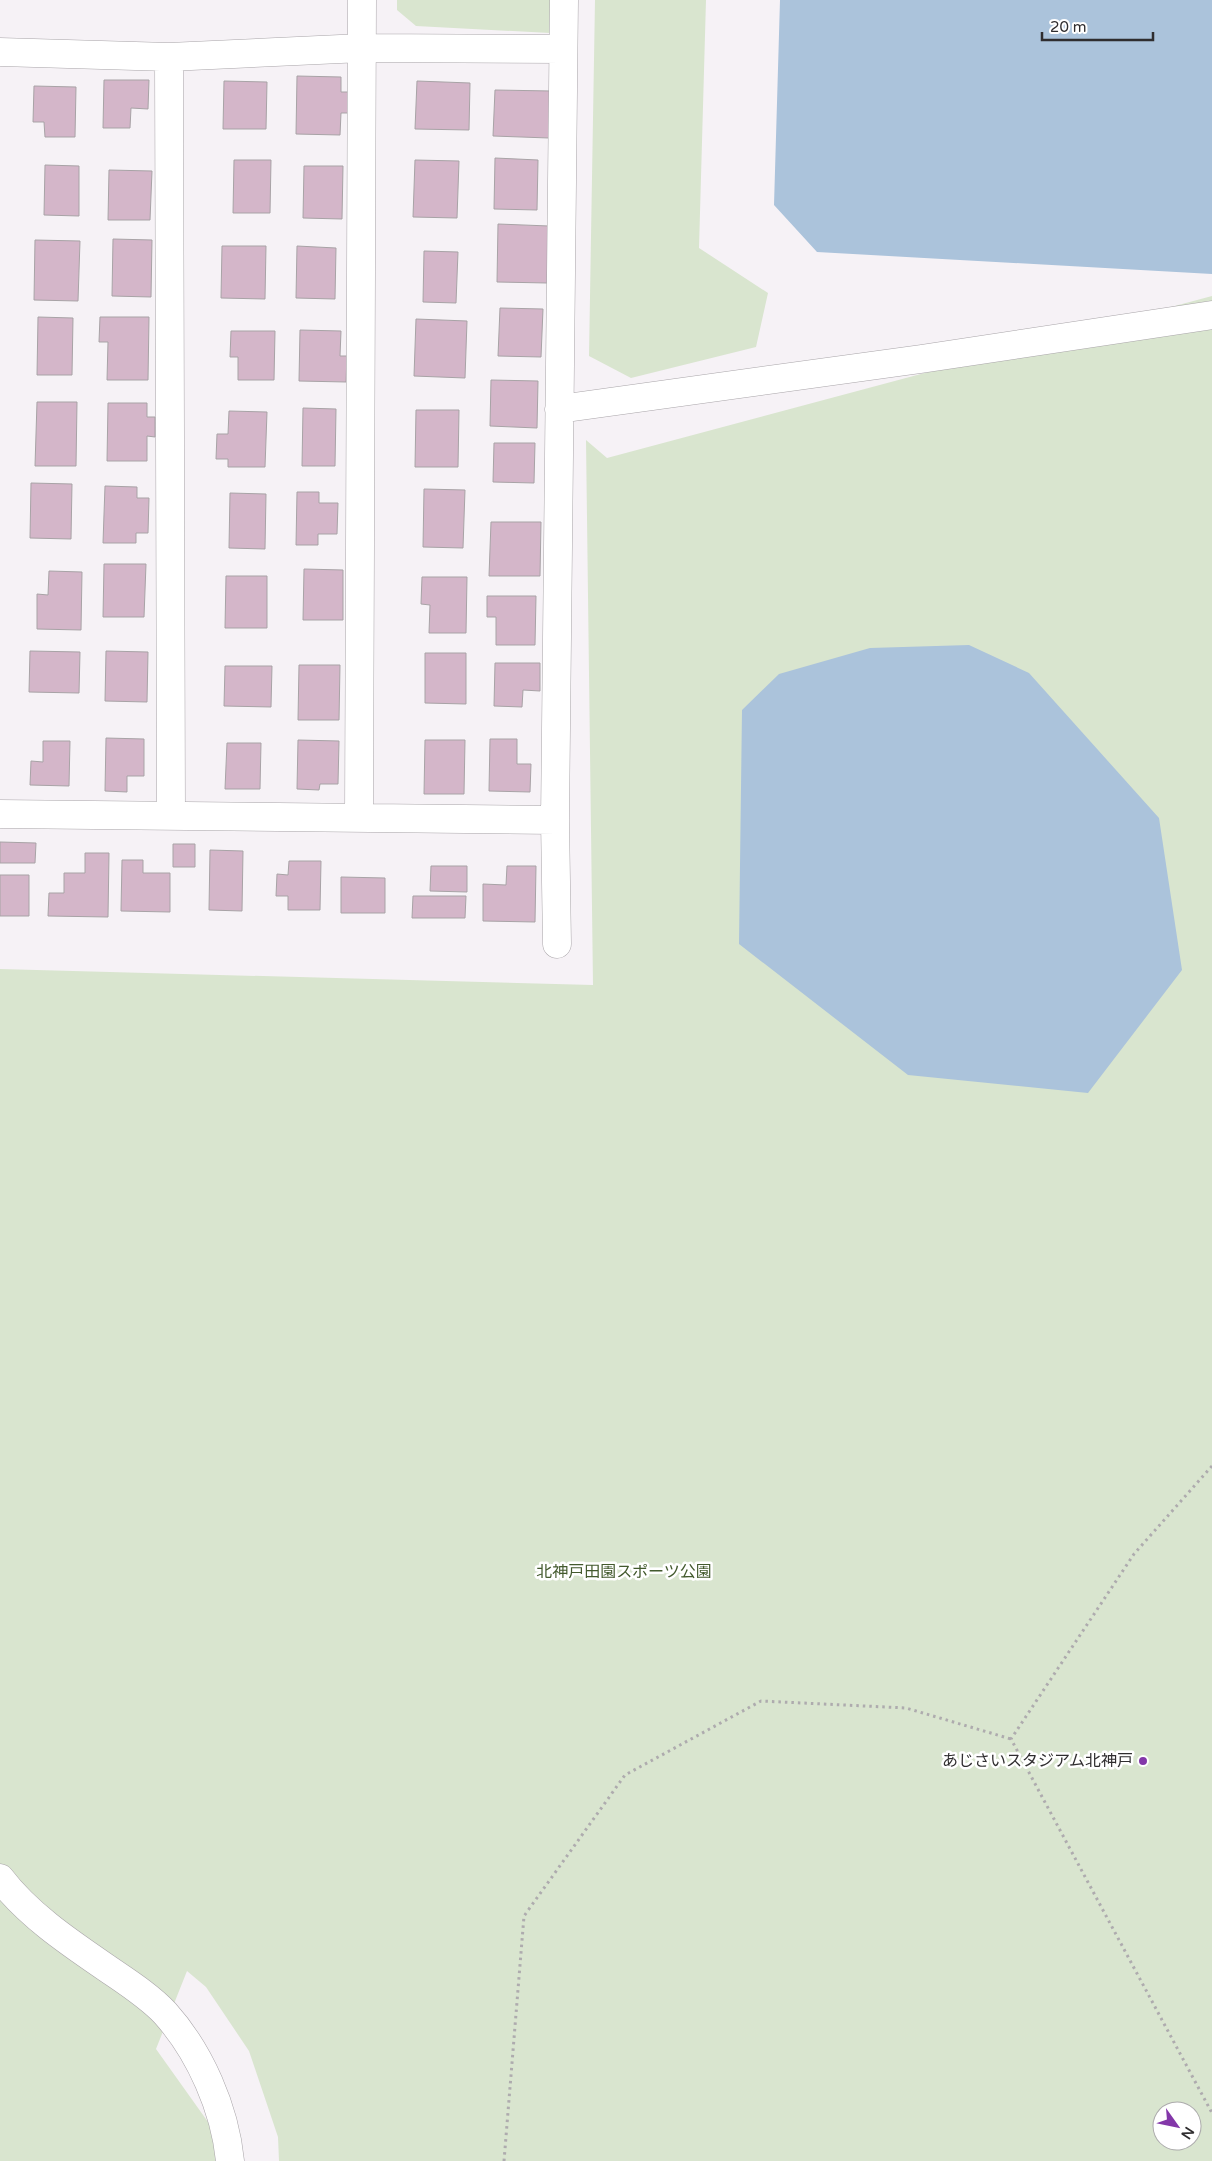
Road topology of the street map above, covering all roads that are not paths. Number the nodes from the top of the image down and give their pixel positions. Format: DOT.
graph roads {
  1 [pos="362,0"];
  2 [pos="564,0"];
  3 [pos="362,48"];
  4 [pos="563,49"];
  5 [pos="0,52"];
  6 [pos="169,57"];
  7 [pos="1212,315"];
  8 [pos="559,409"];
  9 [pos="0,814"];
  10 [pos="171,816"];
  11 [pos="358,818"];
  12 [pos="555,820"];
  13 [pos="557,944"];
  14 [pos="0,1878"];
  15 [pos="230,2161"];
  1 -- 3 [label="street"];
  2 -- 4 [label="street"];
  3 -- 4 [label="street"];
  3 -- 6 [label="street"];
  3 -- 11 [label="street"];
  4 -- 8 [label="street"];
  5 -- 6 [label="street"];
  6 -- 10 [label="street"];
  7 -- 8 [label="street"];
  8 -- 12 [label="street"];
  9 -- 10 [label="street"];
  10 -- 11 [label="street"];
  11 -- 12 [label="street"];
  12 -- 13 [label="street"];
  14 -- 15 [label="street"];
}
